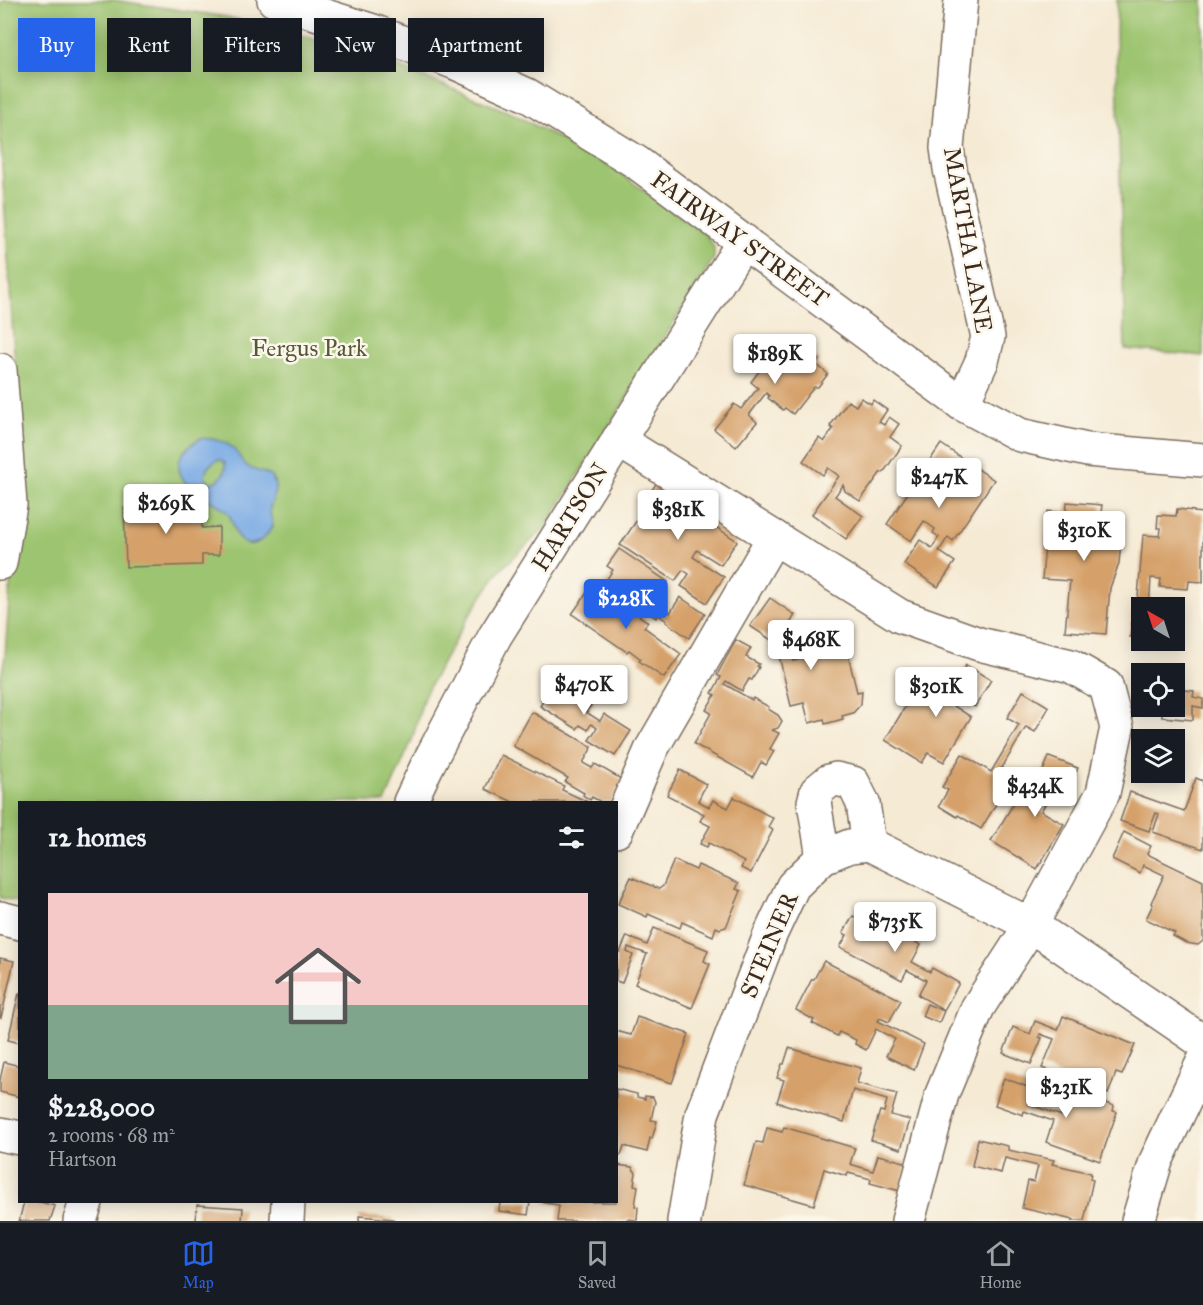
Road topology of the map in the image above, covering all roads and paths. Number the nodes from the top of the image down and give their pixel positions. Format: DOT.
graph roads {
  1 [pos="274,0"];
  2 [pos="961,0"];
  3 [pos="744,241"];
  4 [pos="1,391"];
  5 [pos="963,404"];
  6 [pos="618,440"];
  7 [pos="1203,460"];
  8 [pos="774,537"];
  9 [pos="0,563"];
  10 [pos="410,801"];
  11 [pos="618,826"];
  12 [pos="869,844"];
  13 [pos="823,857"];
  14 [pos="0,918"];
  15 [pos="18,922"];
  16 [pos="1031,925"];
  17 [pos="1203,1042"];
  18 [pos="1203,1062"];
  19 [pos="0,1134"];
  20 [pos="18,1138"];
  21 [pos="86,1203"];
  22 [pos="288,1203"];
  23 [pos="80,1221"];
  24 [pos="287,1221"];
  25 [pos="684,1221"];
  26 [pos="908,1221"];
  27 [pos="1138,1221"];
  1 -- 3 [label="street, FAIRWAY STREET"];
  2 -- 5 [label="street, MARTHA LANE"];
  3 -- 5 [label="street, FAIRWAY STREET"];
  3 -- 6 [label="street, HARTSON"];
  4 -- 9 [label="street"];
  5 -- 7 [label="street, FAIRWAY STREET"];
  6 -- 8 [label="street"];
  6 -- 10 [label="street, HARTSON"];
  8 -- 11 [label="street"];
  8 -- 16 [label="street"];
  12 -- 13 [label="street, STEINER"];
  12 -- 13 [label="street"];
  12 -- 16 [label="street"];
  13 -- 25 [label="street, STEINER"];
  14 -- 15 [label="street"];
  16 -- 17 [label="street"];
  16 -- 26 [label="street"];
  18 -- 27 [label="street"];
  19 -- 20 [label="street"];
  21 -- 23 [label="street"];
  22 -- 24 [label="street"];
}
